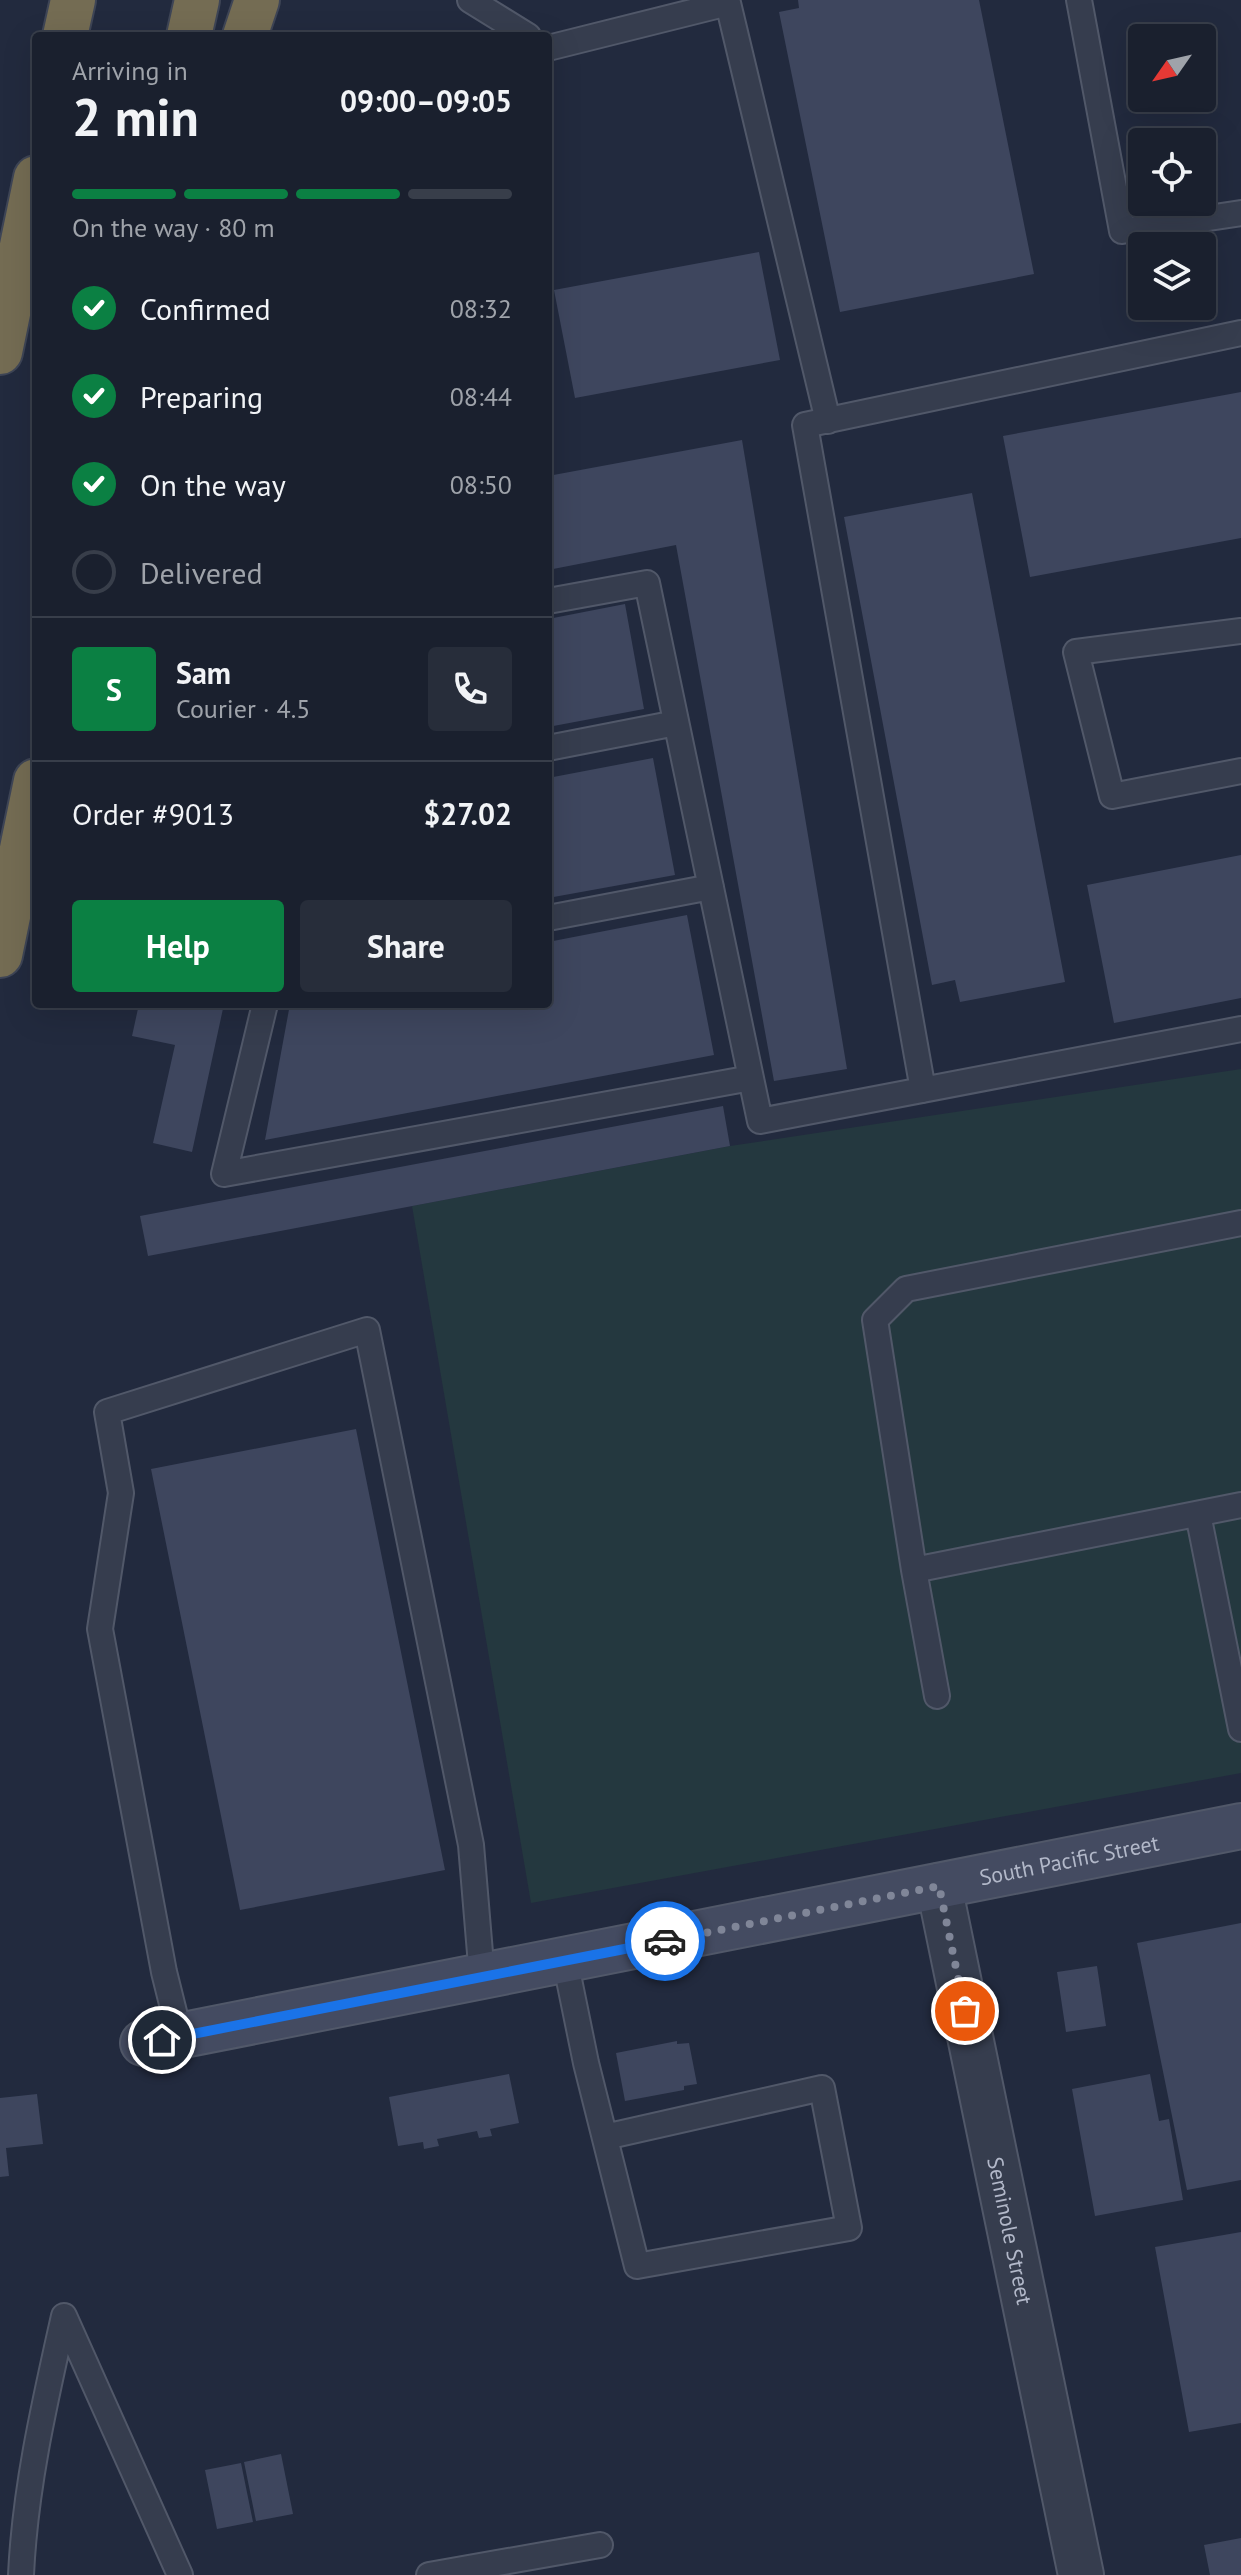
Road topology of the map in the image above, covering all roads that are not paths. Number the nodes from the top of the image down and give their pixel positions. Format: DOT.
graph roads {
  1 [pos="73,0"];
  2 [pos="197,0"];
  3 [pos="257,0"];
  4 [pos="470,0"];
  5 [pos="1079,0"];
  6 [pos="727,1"];
  7 [pos="66,32"];
  8 [pos="190,32"];
  9 [pos="246,32"];
  10 [pos="522,32"];
  11 [pos="552,47"];
  12 [pos="32,197"];
  13 [pos="1241,213"];
  14 [pos="1241,333"];
  15 [pos="0,352"];
  16 [pos="828,421"];
  17 [pos="552,600"];
  18 [pos="1241,631"];
  19 [pos="676,723"];
  20 [pos="552,747"];
  21 [pos="1241,771"];
  22 [pos="32,800"];
  23 [pos="32,835"];
  24 [pos="711,887"];
  25 [pos="552,917"];
  26 [pos="0,955"];
  27 [pos="264,1008"];
  28 [pos="1241,1029"];
  29 [pos="751,1078"];
  30 [pos="923,1090"];
  31 [pos="1241,1223"];
  32 [pos="1241,1505"];
  33 [pos="1198,1514"];
  34 [pos="914,1570"];
  35 [pos="937,1696"];
  36 [pos="1241,1729"];
  37 [pos="1241,1826"];
  38 [pos="939,1886"];
  39 [pos="565,1960"];
  40 [pos="482,1977"];
  41 [pos="162,2040"];
  42 [pos="605,2137"];
  43 [pos="600,2545"];
  44 [pos="21,2575"];
  45 [pos="180,2575"];
  46 [pos="429,2575"];
  47 [pos="1081,2575"];
  1 -- 7 [label="highway"];
  2 -- 8 [label="highway"];
  3 -- 9 [label="highway"];
  4 -- 10 [label="lane"];
  5 -- 13 [label="lane"];
  6 -- 11 [label="lane"];
  6 -- 16 [label="lane"];
  12 -- 15 [label="highway"];
  14 -- 16 [label="lane"];
  16 -- 30 [label="lane"];
  17 -- 19 [label="lane"];
  18 -- 21 [label="lane"];
  19 -- 20 [label="lane"];
  19 -- 24 [label="lane"];
  22 -- 26 [label="highway"];
  23 -- 26 [label="highway"];
  24 -- 25 [label="lane"];
  24 -- 29 [label="lane"];
  27 -- 29 [label="lane"];
  28 -- 30 [label="lane"];
  29 -- 30 [label="lane"];
  31 -- 34 [label="lane"];
  32 -- 33 [label="lane"];
  33 -- 34 [label="lane"];
  33 -- 36 [label="lane"];
  34 -- 35 [label="lane"];
  37 -- 38 [label="street, South Pacific Street"];
  38 -- 39 [label="street, South Pacific Street"];
  38 -- 47 [label="street, Seminole Street"];
  39 -- 40 [label="street, South Pacific Street"];
  39 -- 42 [label="lane"];
  40 -- 41 [label="street, South Pacific Street"];
  40 -- 41 [label="lane"];
  42 -- 42 [label="lane"];
  43 -- 46 [label="lane"];
  44 -- 45 [label="lane"];
}
